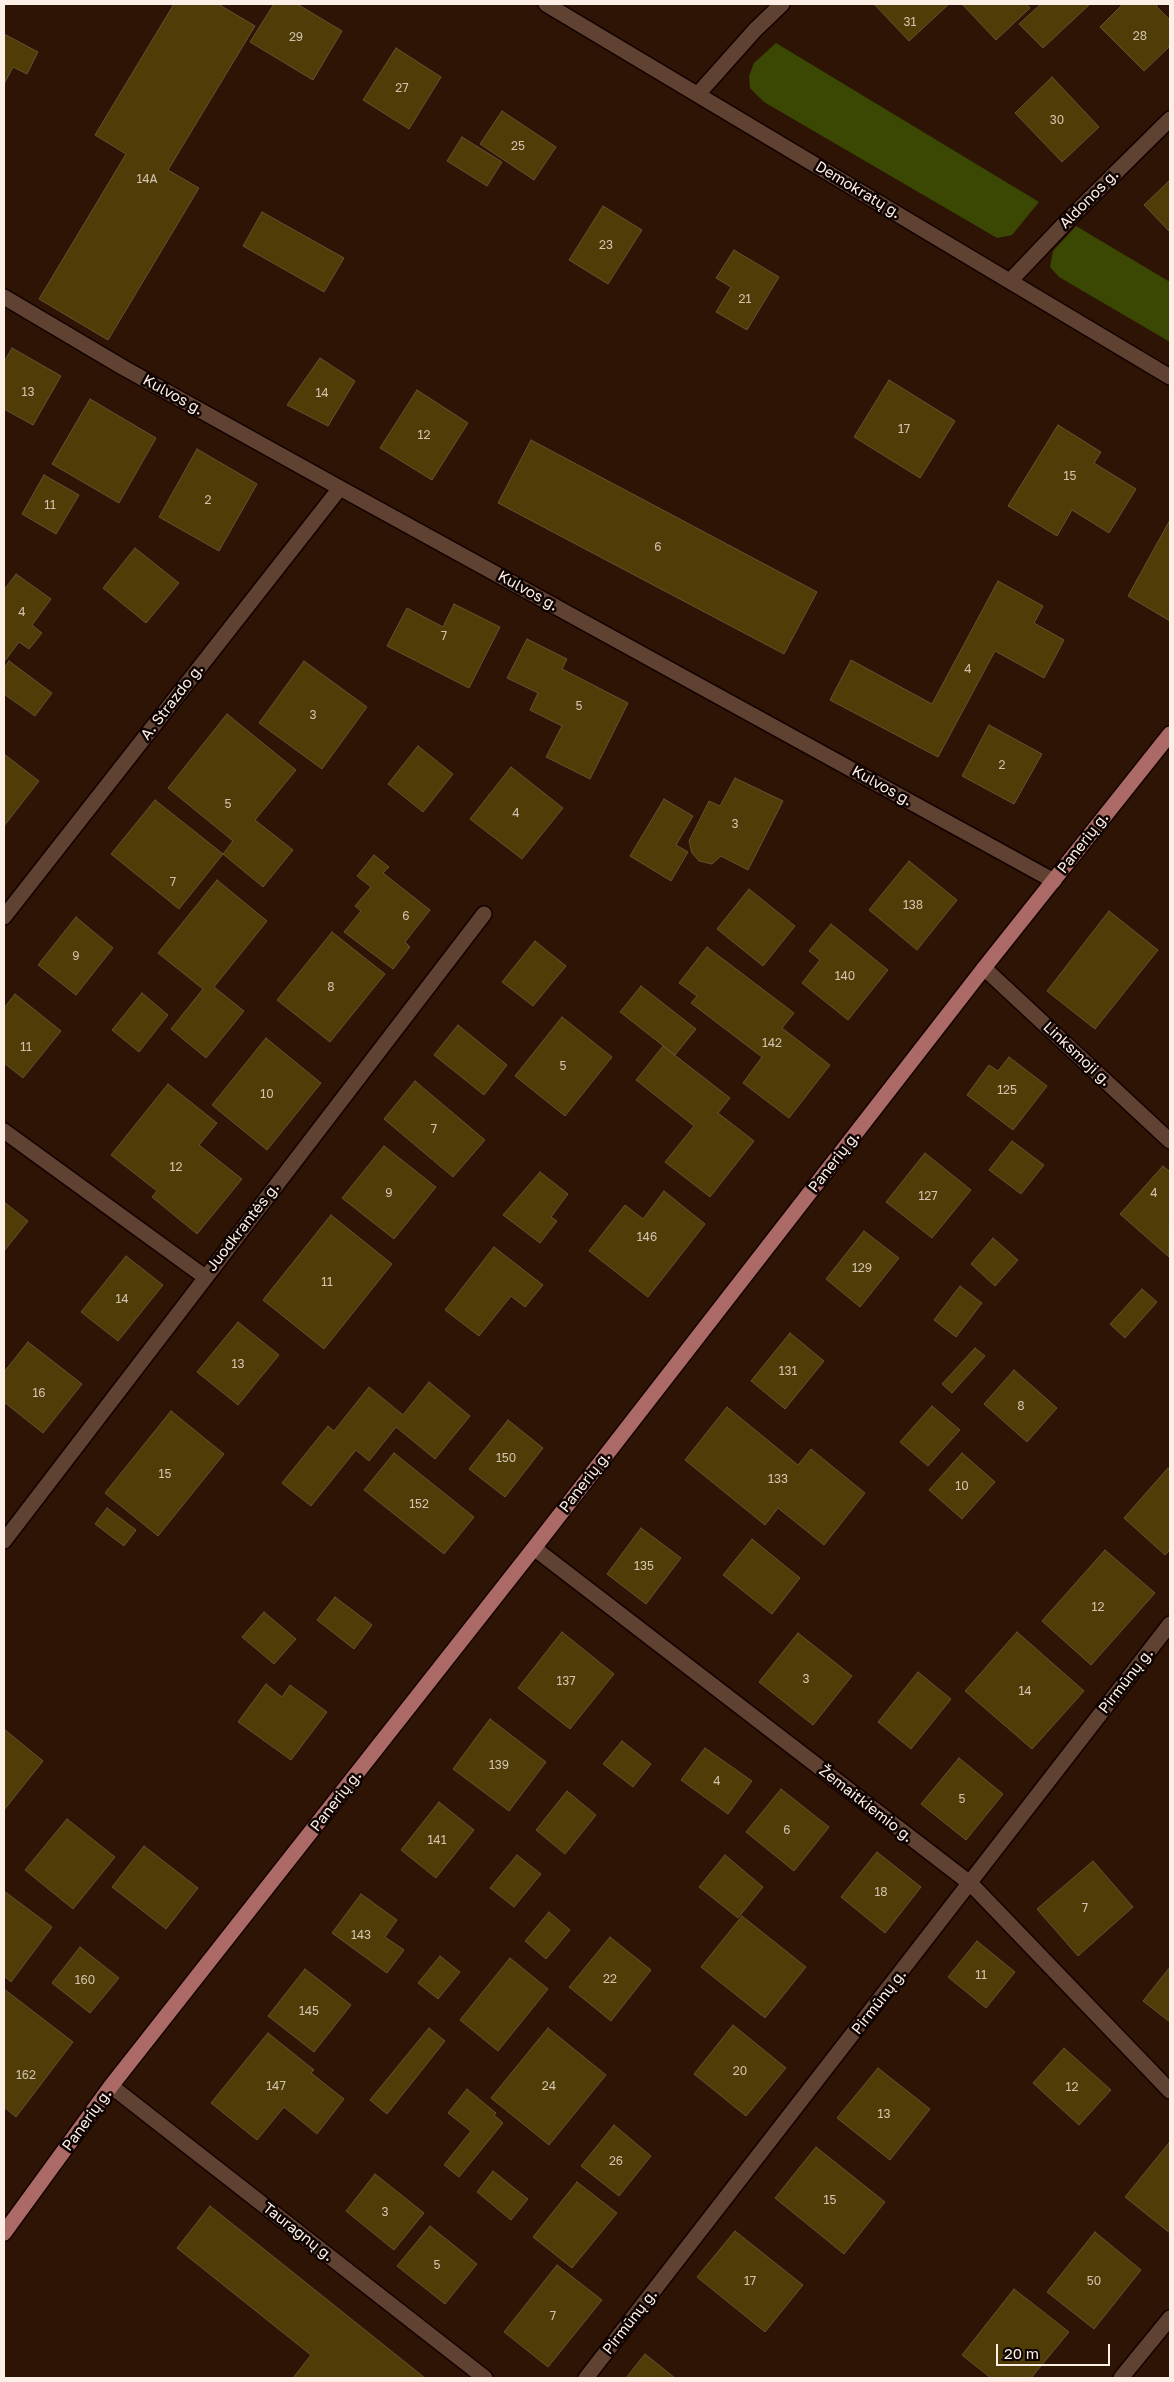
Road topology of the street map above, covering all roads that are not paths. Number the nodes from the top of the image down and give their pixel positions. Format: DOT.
graph roads {
  1 [pos="546,4"];
  2 [pos="782,4"];
  3 [pos="698,94"];
  4 [pos="1170,119"];
  5 [pos="1010,281"];
  6 [pos="4,298"];
  7 [pos="1170,377"];
  8 [pos="340,488"];
  9 [pos="1170,734"];
  10 [pos="1054,881"];
  11 [pos="484,914"];
  12 [pos="4,917"];
  13 [pos="984,968"];
  14 [pos="4,1131"];
  15 [pos="1170,1141"];
  16 [pos="205,1277"];
  17 [pos="4,1541"];
  18 [pos="534,1548"];
  19 [pos="1170,1624"];
  20 [pos="971,1884"];
  21 [pos="111,2086"];
  22 [pos="1170,2092"];
  23 [pos="4,2232"];
  24 [pos="1170,2318"];
  25 [pos="484,2378"];
  26 [pos="586,2378"];
  27 [pos="1121,2378"];
  1 -- 3 [label="street, Demokratų g."];
  2 -- 3 [label="street"];
  3 -- 5 [label="street, Demokratų g."];
  4 -- 5 [label="street, Aldonos g."];
  5 -- 7 [label="street, Demokratų g."];
  6 -- 8 [label="street, Kulvos g."];
  8 -- 10 [label="street, Kulvos g."];
  8 -- 12 [label="street, A. Strazdo g."];
  9 -- 10 [label="main road, Panerių g."];
  10 -- 13 [label="main road, Panerių g."];
  11 -- 16 [label="street, Juodkrantės g."];
  13 -- 15 [label="street, Linksmoji g."];
  13 -- 18 [label="main road, Panerių g."];
  14 -- 16 [label="street"];
  16 -- 17 [label="street, Juodkrantės g."];
  18 -- 20 [label="street, Žemaitkiemio g."];
  18 -- 21 [label="main road, Panerių g."];
  19 -- 20 [label="street, Pirmūnų g."];
  20 -- 22 [label="street, Žemaitkiemio g."];
  20 -- 26 [label="street, Pirmūnų g."];
  21 -- 23 [label="main road, Panerių g."];
  21 -- 25 [label="street, Tauragnų g."];
  24 -- 27 [label="street"];
}
